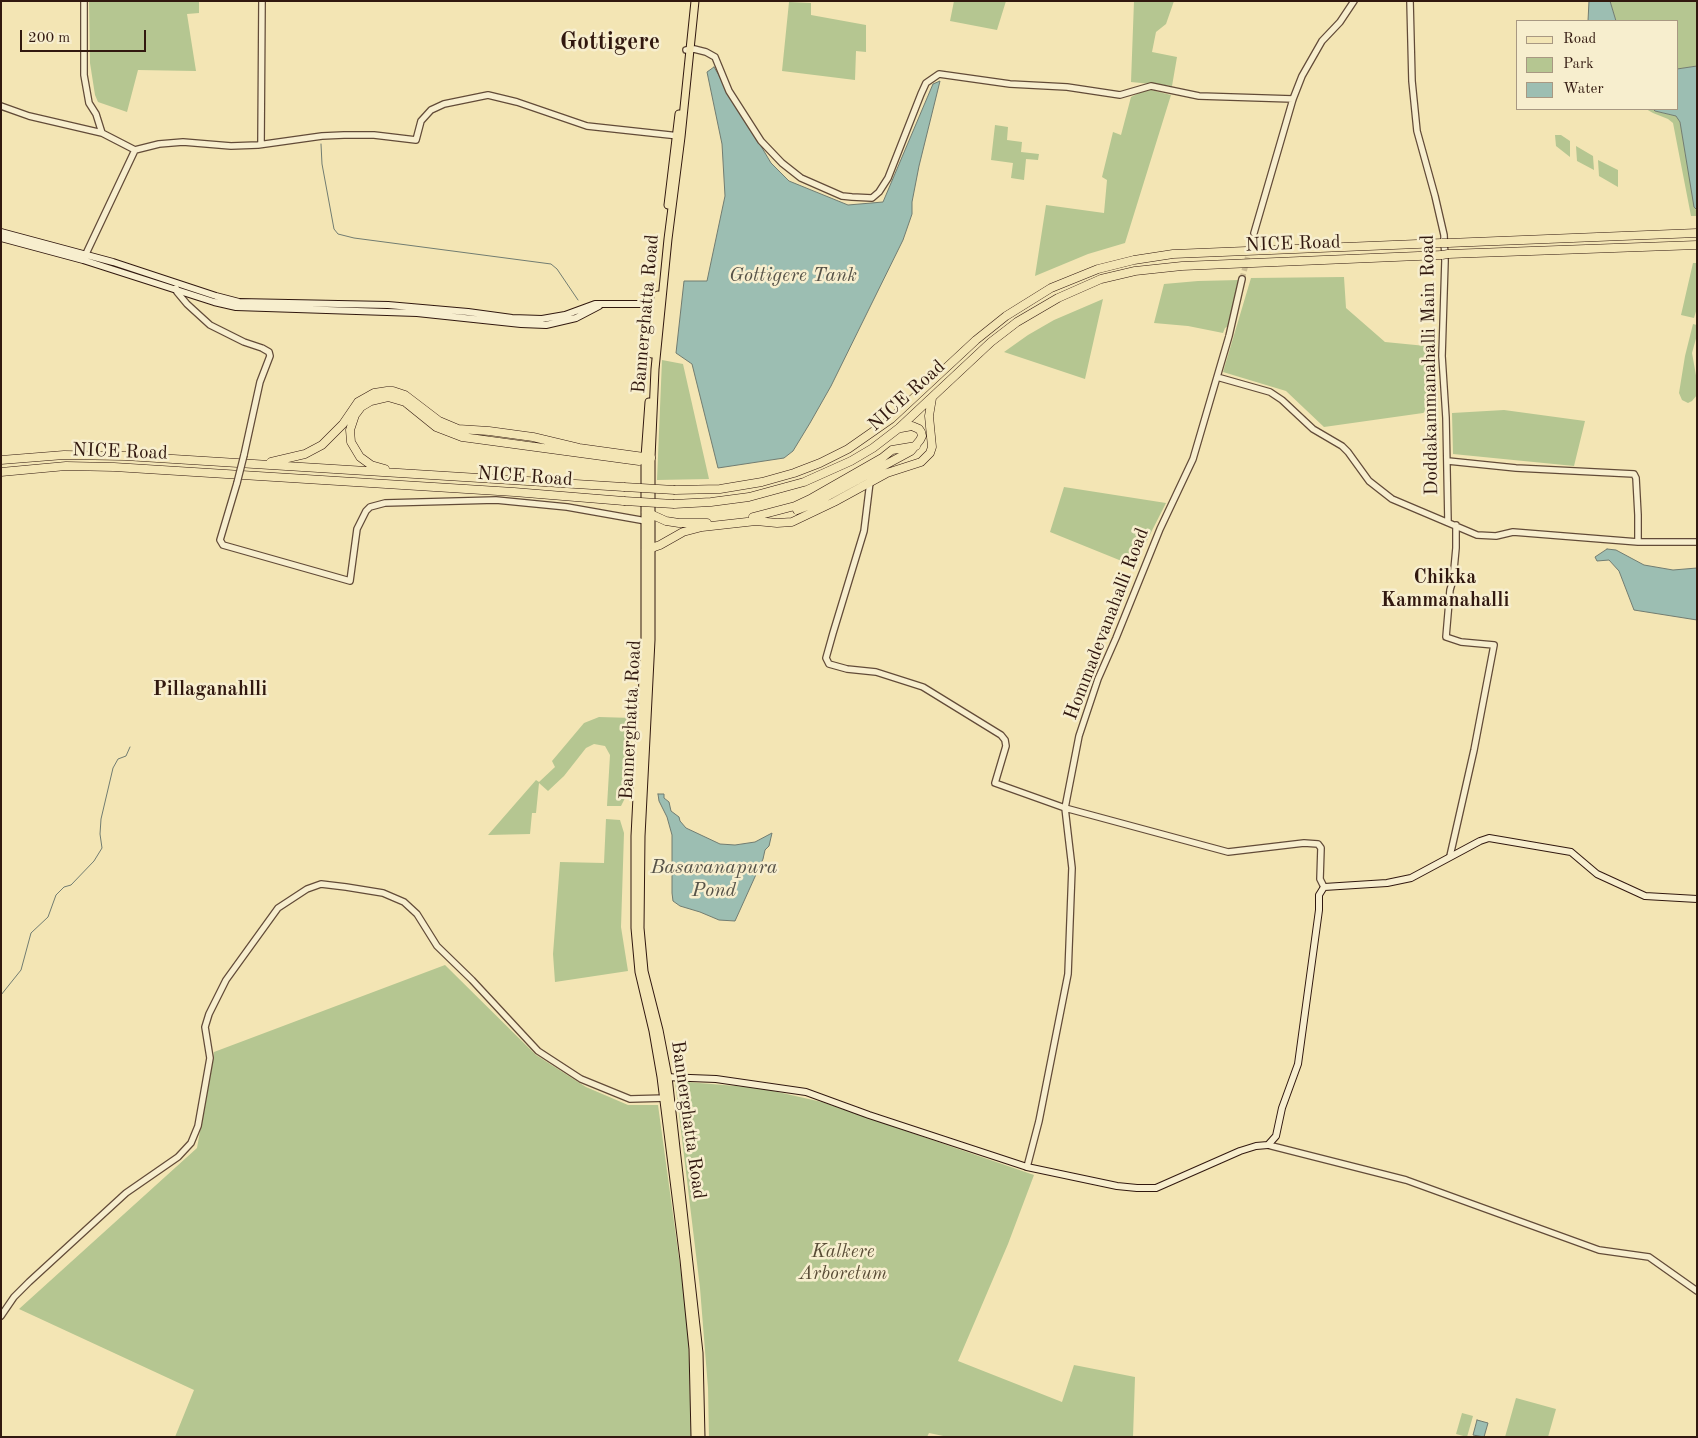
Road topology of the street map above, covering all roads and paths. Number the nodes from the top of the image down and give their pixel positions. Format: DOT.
graph roads {
  1 [pos="84,1"];
  2 [pos="262,1"];
  3 [pos="690,1"];
  4 [pos="694,1"];
  5 [pos="1354,1"];
  6 [pos="1410,1"];
  7 [pos="688,50"];
  8 [pos="1293,99"];
  9 [pos="1,106"];
  10 [pos="102,133"];
  11 [pos="679,136"];
  12 [pos="261,144"];
  13 [pos="135,150"];
  14 [pos="1,232"];
  15 [pos="1254,233"];
  16 [pos="1697,233"];
  17 [pos="1,238"];
  18 [pos="1697,245"];
  19 [pos="85,257"];
  20 [pos="1242,279"];
  21 [pos="177,285"];
  22 [pos="659,304"];
  23 [pos="1217,377"];
  24 [pos="932,398"];
  25 [pos="899,428"];
  26 [pos="1,460"];
  27 [pos="648,460"];
  28 [pos="1448,461"];
  29 [pos="254,464"];
  30 [pos="1,472"];
  31 [pos="397,473"];
  32 [pos="870,482"];
  33 [pos="648,516"];
  34 [pos="756,519"];
  35 [pos="1448,522"];
  36 [pos="1456,525"];
  37 [pos="1638,542"];
  38 [pos="1697,542"];
  39 [pos="649,549"];
  40 [pos="1065,808"];
  41 [pos="1450,856"];
  42 [pos="1324,887"];
  43 [pos="1697,899"];
  44 [pos="665,1077"];
  45 [pos="667,1098"];
  46 [pos="1268,1145"];
  47 [pos="1027,1166"];
  48 [pos="1697,1291"];
  49 [pos="1,1316"];
  50 [pos="696,1437"];
  51 [pos="701,1437"];
  1 -- 10 [label="street"];
  2 -- 12 [label="street"];
  3 -- 7 [label="main road, Bannerghatta Road"];
  4 -- 7 [label="main road, Bannerghatta Road"];
  5 -- 8 [label="street"];
  6 -- 28 [label="street, Doddakammanahalli Main Road"];
  7 -- 8 [label="street"];
  7 -- 11 [label="main road, Bannerghatta Road"];
  8 -- 15 [label="street"];
  9 -- 10 [label="street"];
  10 -- 13 [label="street"];
  11 -- 12 [label="street"];
  11 -- 22 [label="main road, Bannerghatta Road"];
  12 -- 13 [label="street"];
  13 -- 19 [label="street"];
  14 -- 19 [label="main road"];
  16 -- 31 [label="highway, NICE Road, bridge"];
  17 -- 19 [label="main road"];
  18 -- 24 [label="highway, NICE Road"];
  19 -- 21 [label="main road"];
  20 -- 23 [label="street, Hommadevanahalli Road"];
  21 -- 22 [label="main road"];
  21 -- 33 [label="street, bridge"];
  22 -- 27 [label="main road, Bannerghatta Road"];
  23 -- 35 [label="street"];
  23 -- 40 [label="street, Hommadevanahalli Road"];
  24 -- 25 [label="highway, NICE Road"];
  24 -- 32 [label="highway"];
  25 -- 30 [label="highway, NICE Road, bridge"];
  25 -- 34 [label="highway"];
  26 -- 29 [label="highway, NICE Road"];
  27 -- 29 [label="highway"];
  27 -- 31 [label="highway"];
  27 -- 33 [label="main road, Bannerghatta Road"];
  28 -- 35 [label="street, Doddakammanahalli Main Road"];
  28 -- 37 [label="street"];
  29 -- 31 [label="highway, NICE Road"];
  32 -- 34 [label="highway"];
  32 -- 40 [label="street"];
  33 -- 34 [label="highway"];
  33 -- 39 [label="main road, Bannerghatta Road"];
  34 -- 39 [label="highway"];
  35 -- 36 [label="street"];
  36 -- 37 [label="street"];
  36 -- 41 [label="street"];
  37 -- 38 [label="street"];
  39 -- 44 [label="main road, Bannerghatta Road"];
  40 -- 42 [label="street"];
  40 -- 47 [label="street, Hommadevanahalli Road"];
  41 -- 42 [label="main road"];
  41 -- 43 [label="main road"];
  42 -- 46 [label="main road"];
  44 -- 45 [label="main road, Bannerghatta Road"];
  44 -- 47 [label="main road"];
  45 -- 49 [label="street"];
  45 -- 50 [label="main road, Bannerghatta Road"];
  45 -- 51 [label="main road, Bannerghatta Road"];
  46 -- 47 [label="main road"];
  46 -- 48 [label="street"];
}
